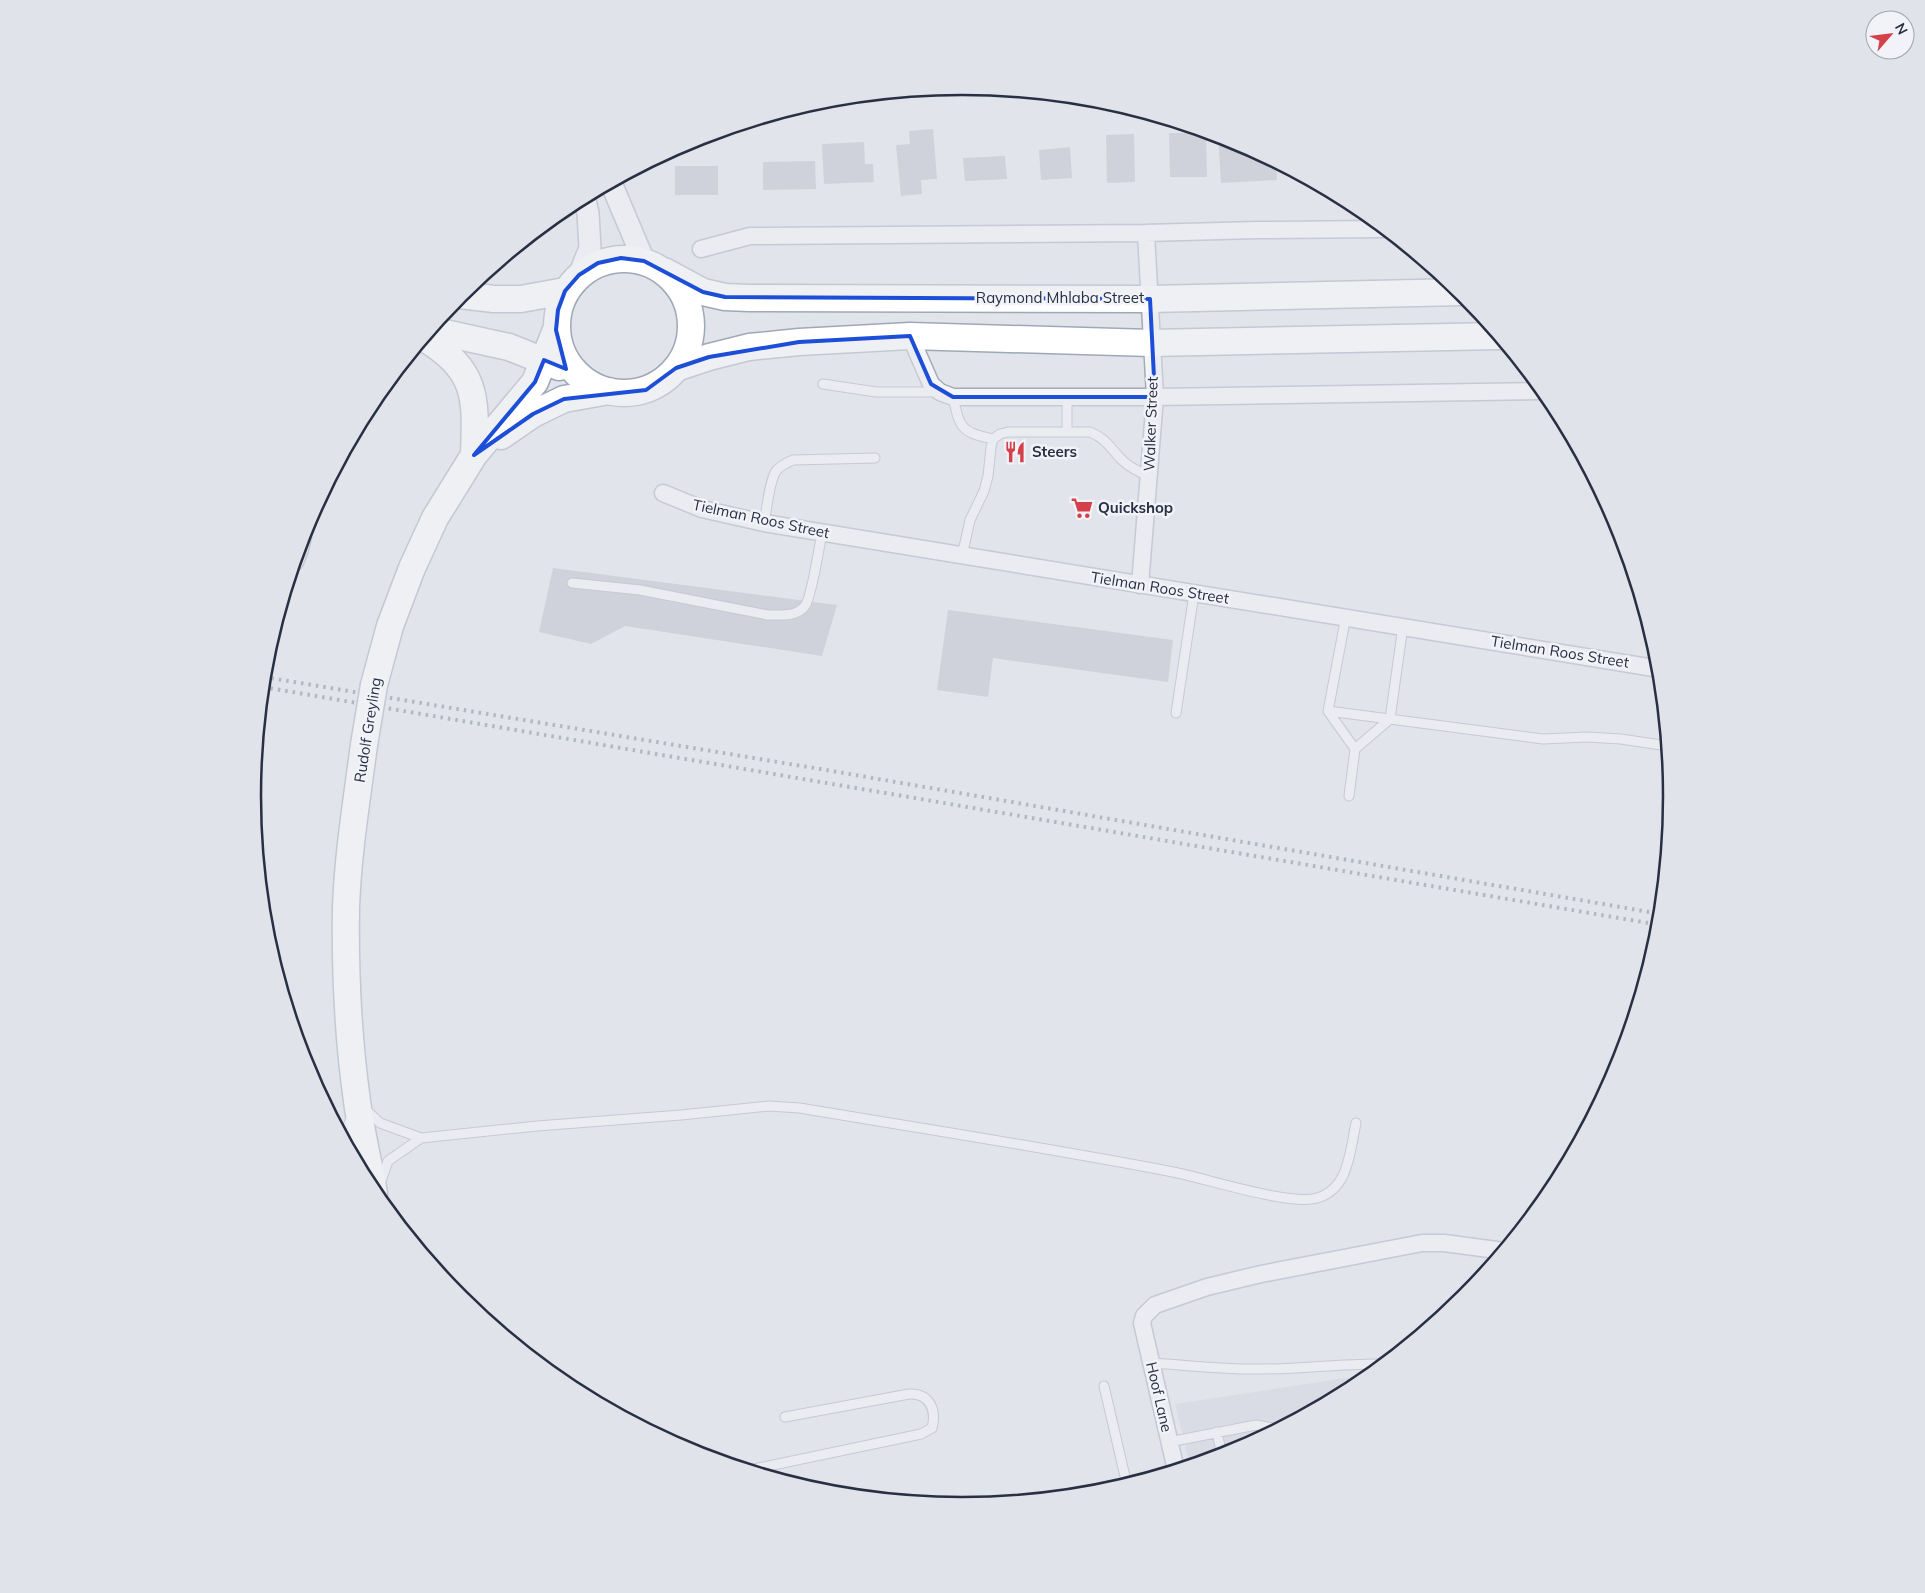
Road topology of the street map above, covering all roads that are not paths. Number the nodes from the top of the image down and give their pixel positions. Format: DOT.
graph roads {
  1 [pos="614,188"];
  2 [pos="586,205"];
  3 [pos="1375,229"];
  4 [pos="1146,233"];
  5 [pos="701,248"];
  6 [pos="654,266"];
  7 [pos="572,283"];
  8 [pos="1451,292"];
  9 [pos="471,296"];
  10 [pos="1150,299"];
  11 [pos="556,330"];
  12 [pos="437,331"];
  13 [pos="910,336"];
  14 [pos="1492,336"];
  15 [pos="429,341"];
  16 [pos="1151,343"];
  17 [pos="544,360"];
  18 [pos="676,368"];
  19 [pos="576,374"];
  20 [pos="824,384"];
  21 [pos="609,391"];
  22 [pos="1535,391"];
  23 [pos="947,395"];
  24 [pos="1067,397"];
  25 [pos="1154,397"];
  26 [pos="1067,432"];
  27 [pos="993,440"];
  28 [pos="474,455"];
  29 [pos="875,458"];
  30 [pos="1149,476"];
  31 [pos="663,493"];
  32 [pos="764,522"];
  33 [pos="822,532"];
  34 [pos="962,556"];
  35 [pos="572,583"];
  36 [pos="1140,585"];
  37 [pos="1194,594"];
  38 [pos="1346,616"];
  39 [pos="1403,626"];
  40 [pos="1652,668"];
  41 [pos="1328,711"];
  42 [pos="1176,713"];
  43 [pos="1390,719"];
  44 [pos="1661,745"];
  45 [pos="1354,749"];
  46 [pos="1349,796"];
  47 [pos="357,1101"];
  48 [pos="1356,1123"];
  49 [pos="345,1130"];
  50 [pos="421,1138"];
  51 [pos="372,1174"];
  52 [pos="379,1186"];
  53 [pos="1497,1250"];
  54 [pos="1151,1364"];
  55 [pos="1375,1364"];
  56 [pos="1104,1386"];
  57 [pos="786,1417"];
  58 [pos="1270,1427"];
  59 [pos="1217,1432"];
  60 [pos="1169,1442"];
  61 [pos="1221,1449"];
  62 [pos="1175,1465"];
  63 [pos="760,1468"];
  64 [pos="1125,1479"];
  1 -- 6 [label="street"];
  2 -- 7 [label="street"];
  3 -- 4 [label="street"];
  4 -- 5 [label="street"];
  4 -- 10 [label="street, Walker Street"];
  6 -- 7 [label="main road, Raymond Mhlaba Street"];
  6 -- 10 [label="main road, Raymond Mhlaba Street"];
  6 -- 18 [label="main road"];
  7 -- 9 [label="main road, Raymond Mhlaba Street"];
  7 -- 11 [label="main road"];
  8 -- 10 [label="main road, Raymond Mhlaba Street"];
  10 -- 16 [label="street, Walker Street"];
  11 -- 17 [label="main road, Rudolf Greyling"];
  11 -- 19 [label="main road"];
  12 -- 17 [label="main road"];
  13 -- 16 [label="main road"];
  13 -- 18 [label="main road"];
  13 -- 23 [label="street"];
  14 -- 16 [label="main road"];
  15 -- 28 [label="main road"];
  16 -- 25 [label="street, Walker Street"];
  17 -- 19 [label="main road"];
  17 -- 28 [label="main road, Rudolf Greyling"];
  18 -- 21 [label="main road"];
  19 -- 21 [label="main road"];
  20 -- 23 [label="lane"];
  21 -- 28 [label="main road, Rudolf Greyling"];
  22 -- 25 [label="street"];
  23 -- 24 [label="street"];
  23 -- 27 [label="lane"];
  24 -- 25 [label="street"];
  24 -- 26 [label="lane"];
  25 -- 30 [label="street, Walker Street"];
  26 -- 27 [label="lane"];
  26 -- 30 [label="lane"];
  27 -- 34 [label="lane"];
  28 -- 47 [label="main road, Rudolf Greyling, bridge"];
  29 -- 32 [label="lane"];
  30 -- 36 [label="street, Walker Street"];
  31 -- 32 [label="street, Tielman Roos Street"];
  32 -- 33 [label="street, Tielman Roos Street"];
  33 -- 34 [label="street, Tielman Roos Street"];
  33 -- 35 [label="lane"];
  34 -- 36 [label="street, Tielman Roos Street"];
  36 -- 37 [label="street, Tielman Roos Street"];
  37 -- 38 [label="street, Tielman Roos Street"];
  37 -- 42 [label="lane"];
  38 -- 39 [label="street, Tielman Roos Street"];
  38 -- 41 [label="lane"];
  39 -- 40 [label="street, Tielman Roos Street"];
  39 -- 43 [label="lane"];
  41 -- 43 [label="lane"];
  41 -- 45 [label="lane"];
  43 -- 44 [label="lane"];
  43 -- 45 [label="lane"];
  45 -- 46 [label="lane"];
  47 -- 49 [label="lane"];
  47 -- 50 [label="lane"];
  47 -- 51 [label="main road, Rudolf Greyling"];
  48 -- 50 [label="lane"];
  50 -- 52 [label="lane"];
  53 -- 54 [label="street, Hoof Lane"];
  54 -- 55 [label="lane"];
  54 -- 60 [label="street, Hoof Lane"];
  56 -- 64 [label="lane"];
  57 -- 63 [label="lane"];
  58 -- 59 [label="lane"];
  59 -- 60 [label="lane"];
  59 -- 61 [label="lane"];
  60 -- 62 [label="street, Hoof Lane"];
}
